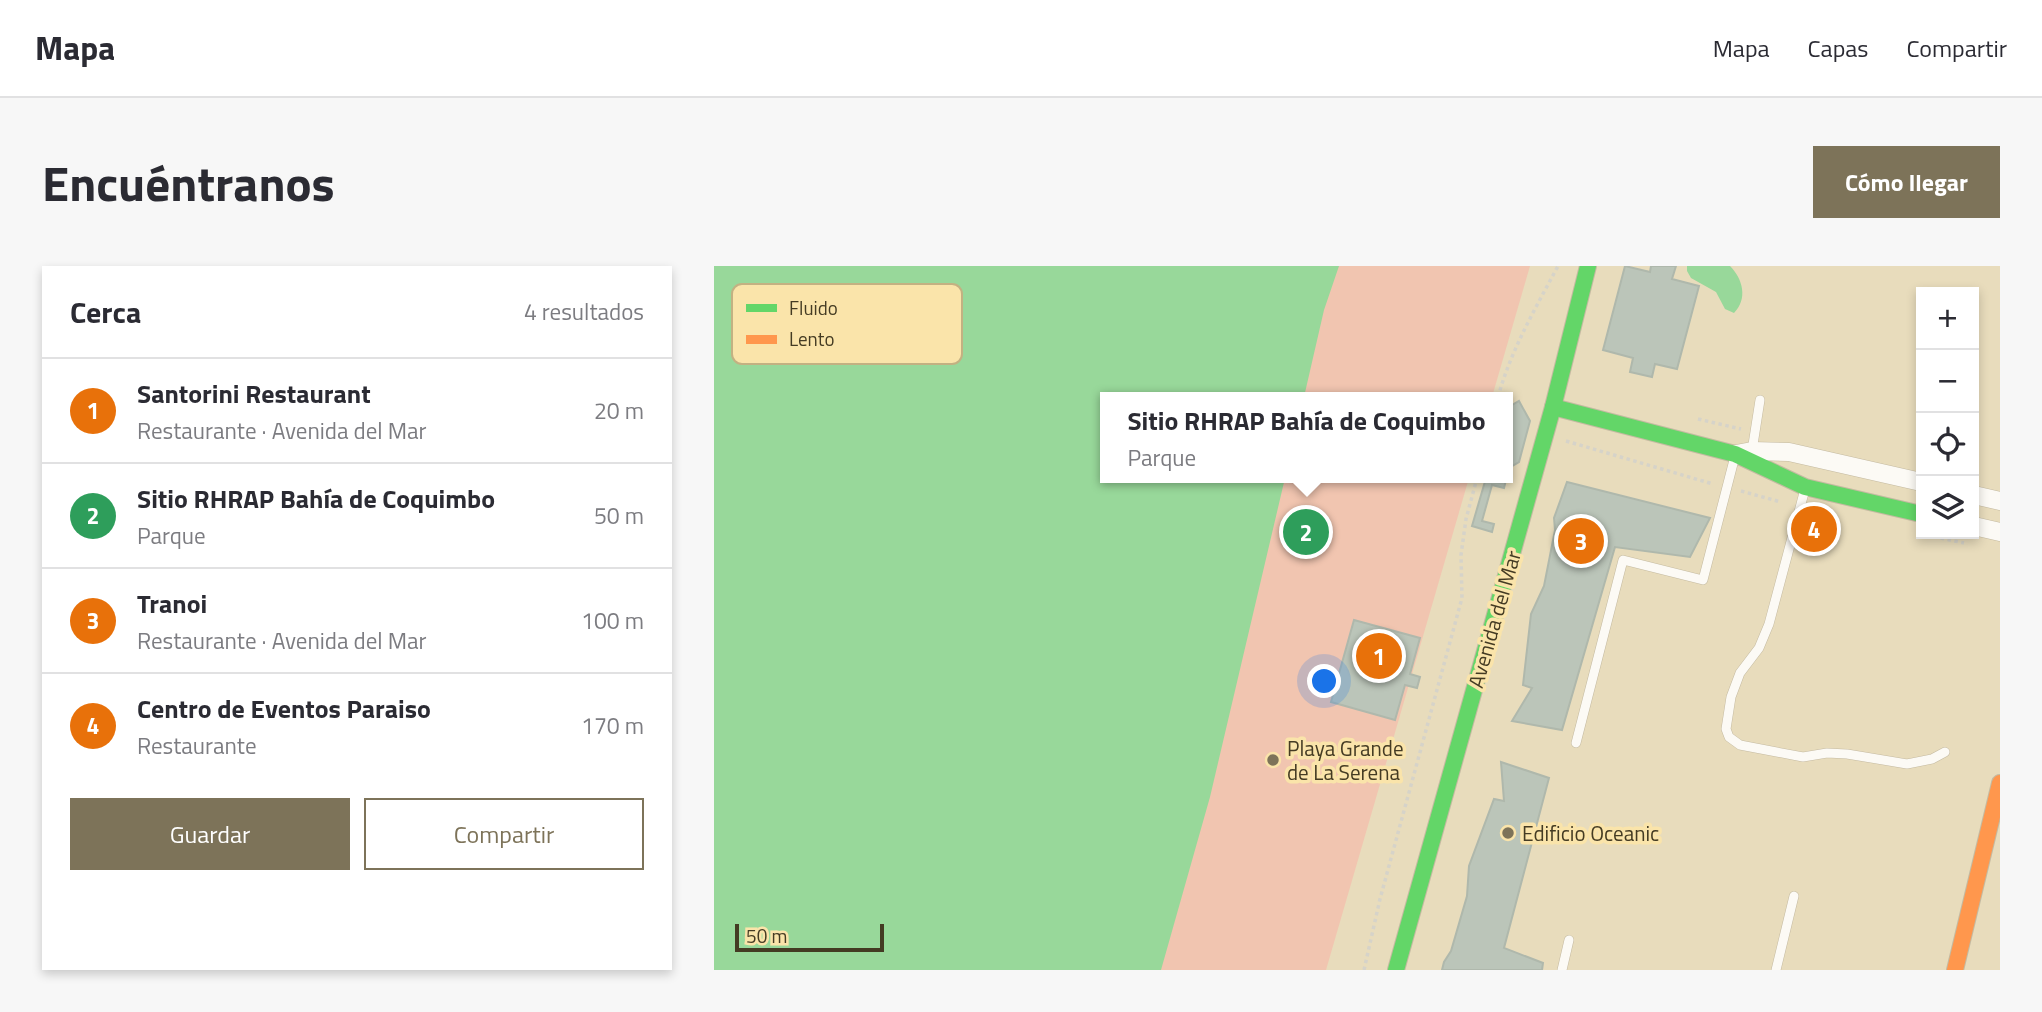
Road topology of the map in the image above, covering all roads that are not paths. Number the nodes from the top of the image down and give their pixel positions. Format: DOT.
graph roads {
  1 [pos="1588,266"];
  2 [pos="1760,400"];
  3 [pos="1553,407"];
  4 [pos="1744,452"];
  5 [pos="1916,481"];
  6 [pos="1805,487"];
  7 [pos="1979,496"];
  8 [pos="2000,500"];
  9 [pos="1916,513"];
  10 [pos="1979,527"];
  11 [pos="2000,532"];
  12 [pos="1576,743"];
  13 [pos="1945,752"];
  14 [pos="2000,783"];
  15 [pos="1794,897"];
  16 [pos="1569,940"];
  17 [pos="1396,970"];
  18 [pos="1562,970"];
  19 [pos="1776,970"];
  20 [pos="1955,970"];
  1 -- 3 [label="main road, Avenida del Mar"];
  2 -- 4 [label="lane"];
  3 -- 4 [label="main road"];
  3 -- 17 [label="main road, Avenida del Mar"];
  4 -- 5 [label="street"];
  4 -- 6 [label="main road"];
  4 -- 12 [label="lane"];
  6 -- 9 [label="main road"];
  6 -- 13 [label="lane"];
  7 -- 8 [label="street"];
  10 -- 11 [label="street"];
  14 -- 20 [label="main road"];
  15 -- 19 [label="lane"];
  16 -- 18 [label="lane"];
}
